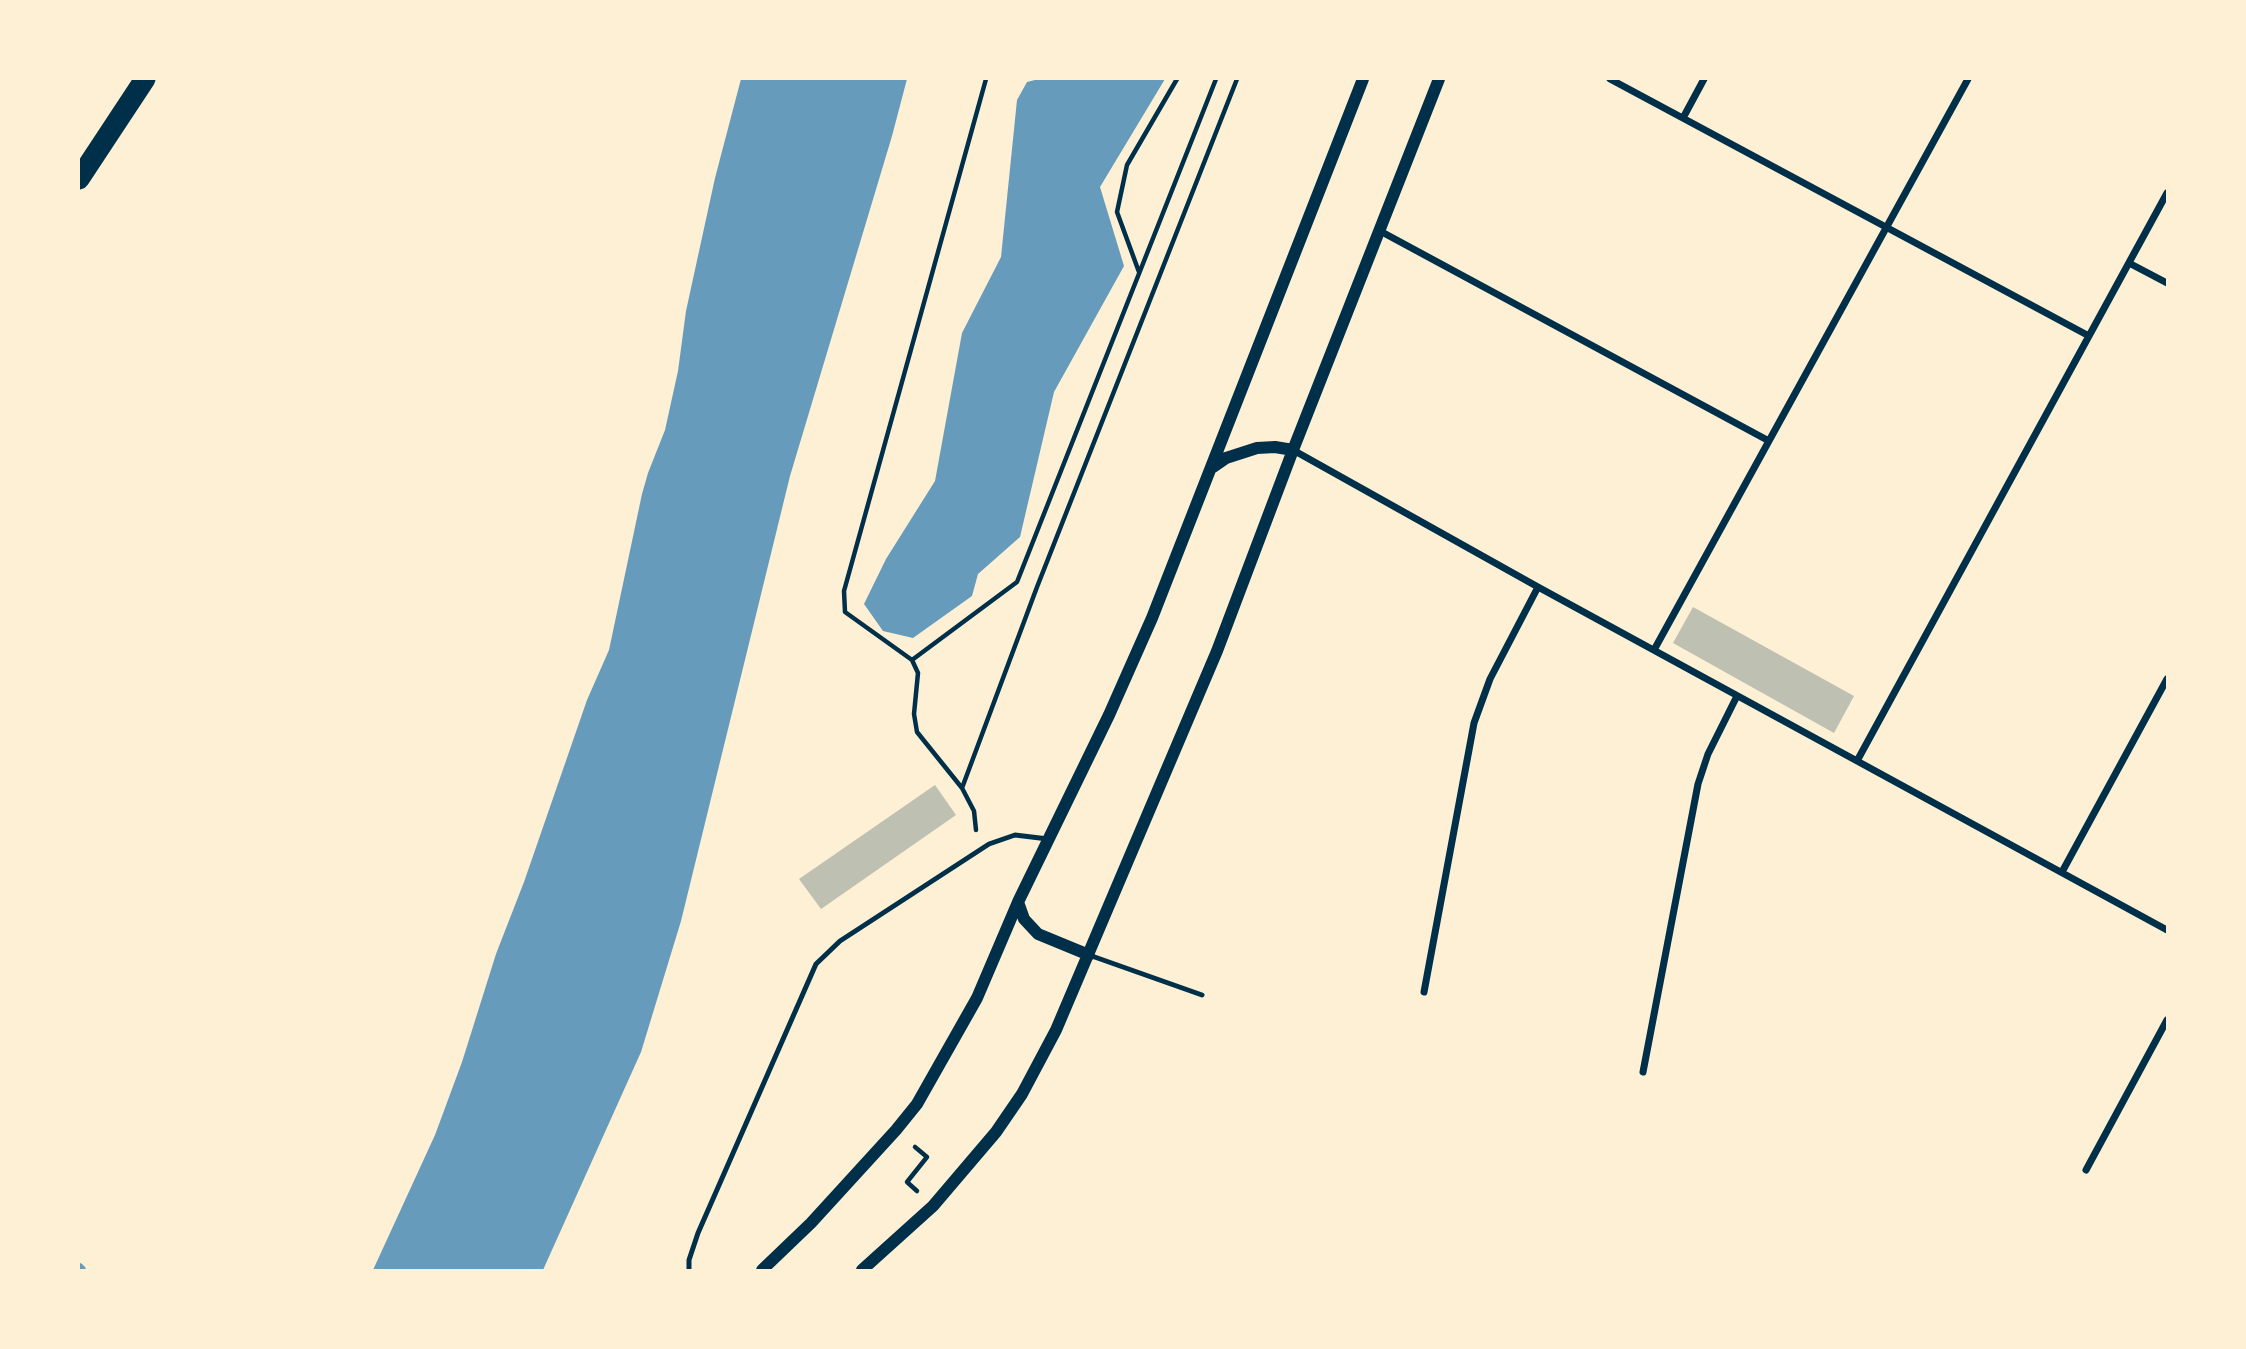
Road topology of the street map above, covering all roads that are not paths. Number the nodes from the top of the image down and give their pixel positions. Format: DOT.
graph roads {
  1 [pos="145,79"];
  2 [pos="1363,79"];
  3 [pos="1439,79"];
  4 [pos="1610,79"];
  5 [pos="1704,79"];
  6 [pos="1968,79"];
  7 [pos="1683,118"];
  8 [pos="79,179"];
  9 [pos="2167,193"];
  10 [pos="1886,228"];
  11 [pos="1380,231"];
  12 [pos="2129,263"];
  13 [pos="2167,283"];
  14 [pos="2089,337"];
  15 [pos="1769,441"];
  16 [pos="1293,450"];
  17 [pos="1213,467"];
  18 [pos="1538,587"];
  19 [pos="1654,650"];
  20 [pos="2167,679"];
  21 [pos="1737,696"];
  22 [pos="1857,761"];
  23 [pos="1048,839"];
  24 [pos="2062,872"];
  25 [pos="1018,902"];
  26 [pos="2167,930"];
  27 [pos="1088,954"];
  28 [pos="1423,992"];
  29 [pos="1202,995"];
  30 [pos="2167,1020"];
  31 [pos="1643,1072"];
  32 [pos="2086,1170"];
  33 [pos="689,1270"];
  34 [pos="762,1270"];
  35 [pos="862,1270"];
  1 -- 8 [label="highway"];
  2 -- 17 [label="street"];
  3 -- 11 [label="street"];
  4 -- 7 [label="street"];
  5 -- 7 [label="street"];
  6 -- 10 [label="street"];
  7 -- 10 [label="street"];
  9 -- 12 [label="street"];
  10 -- 14 [label="street"];
  10 -- 15 [label="street"];
  11 -- 15 [label="street"];
  11 -- 16 [label="street"];
  12 -- 13 [label="street"];
  12 -- 14 [label="street"];
  14 -- 22 [label="street"];
  15 -- 19 [label="street"];
  16 -- 17 [label="street"];
  16 -- 18 [label="street"];
  16 -- 27 [label="street"];
  17 -- 23 [label="street"];
  18 -- 19 [label="street"];
  18 -- 28 [label="street"];
  19 -- 21 [label="street"];
  20 -- 24 [label="street"];
  21 -- 22 [label="street"];
  21 -- 31 [label="street"];
  22 -- 24 [label="street"];
  23 -- 25 [label="street"];
  23 -- 33 [label="lane"];
  24 -- 26 [label="street"];
  25 -- 27 [label="street"];
  25 -- 34 [label="street"];
  27 -- 29 [label="lane"];
  27 -- 35 [label="street"];
  30 -- 32 [label="street"];
}
